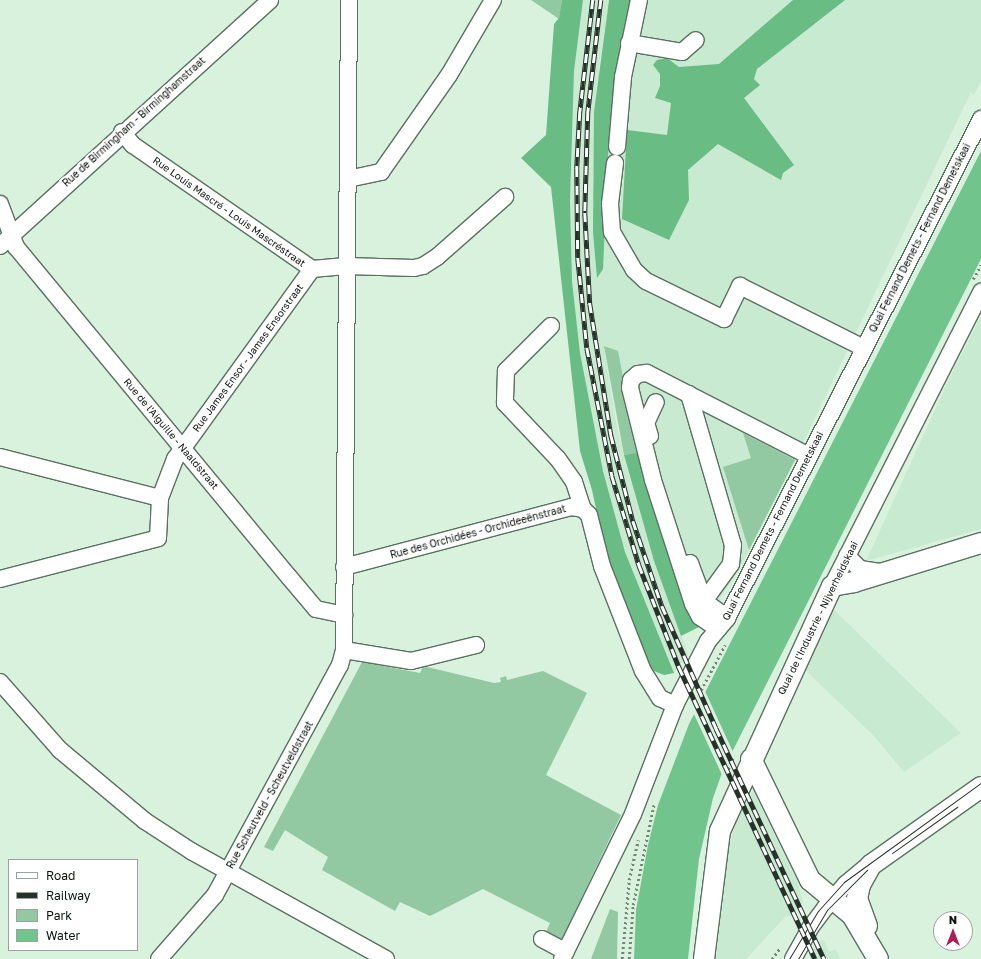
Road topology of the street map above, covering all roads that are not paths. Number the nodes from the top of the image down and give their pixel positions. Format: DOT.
graph roads {
  1 [pos="270,0"];
  2 [pos="349,0"];
  3 [pos="493,0"];
  4 [pos="639,0"];
  5 [pos="696,40"];
  6 [pos="629,43"];
  7 [pos="981,119"];
  8 [pos="122,132"];
  9 [pos="348,179"];
  10 [pos="505,197"];
  11 [pos="0,204"];
  12 [pos="12,235"];
  13 [pos="0,246"];
  14 [pos="346,266"];
  15 [pos="312,269"];
  16 [pos="981,292"];
  17 [pos="551,326"];
  18 [pos="864,348"];
  19 [pos="689,394"];
  20 [pos="656,402"];
  21 [pos="183,450"];
  22 [pos="809,456"];
  23 [pos="0,457"];
  24 [pos="160,498"];
  25 [pos="583,509"];
  26 [pos="981,543"];
  27 [pos="847,556"];
  28 [pos="344,567"];
  29 [pos="882,572"];
  30 [pos="0,580"];
  31 [pos="832,586"];
  32 [pos="704,601"];
  33 [pos="344,615"];
  34 [pos="723,623"];
  35 [pos="476,645"];
  36 [pos="344,650"];
  37 [pos="0,682"];
  38 [pos="675,705"];
  39 [pos="751,759"];
  40 [pos="981,787"];
  41 [pos="871,864"];
  42 [pos="228,872"];
  43 [pos="833,898"];
  44 [pos="542,939"];
  45 [pos="874,951"];
  46 [pos="564,956"];
  47 [pos="159,959"];
  48 [pos="386,959"];
  49 [pos="704,959"];
  50 [pos="793,959"];
  1 -- 8 [label="street, Rue de Birmingham - Birminghamstraat"];
  2 -- 9 [label="street, Rue Scheutveld - Scheutveldstraat"];
  3 -- 9 [label="street"];
  4 -- 6 [label="street"];
  5 -- 6 [label="street"];
  6 -- 18 [label="street"];
  7 -- 18 [label="street, Quai Fernand Demets - Fernand Demetskaai"];
  8 -- 12 [label="street, Rue de Birmingham - Birminghamstraat"];
  8 -- 15 [label="street, Rue Louis Mascré - Louis Mascréstraat"];
  9 -- 14 [label="street, Rue Scheutveld - Scheutveldstraat"];
  10 -- 14 [label="street, Rue Louis Mascré - Louis Mascréstraat"];
  11 -- 12 [label="street, Rue de l'Aiguille - Naaldstraat"];
  12 -- 13 [label="street, Rue de Birmingham - Birminghamstraat"];
  12 -- 21 [label="street, Rue de l'Aiguille - Naaldstraat"];
  14 -- 15 [label="street, Rue Louis Mascré - Louis Mascréstraat"];
  14 -- 28 [label="street, Rue Scheutveld - Scheutveldstraat"];
  15 -- 21 [label="street, Rue James Ensor - James Ensorstraat"];
  16 -- 27 [label="street, Quai de l'Industrie - Nijverheidskaai"];
  17 -- 25 [label="street"];
  18 -- 22 [label="street, Quai Fernand Demets - Fernand Demetskaai"];
  19 -- 22 [label="street"];
  19 -- 32 [label="street"];
  19 -- 34 [label="street"];
  20 -- 32 [label="street"];
  21 -- 24 [label="street, Rue James Ensor - James Ensorstraat"];
  21 -- 33 [label="street, Rue de l'Aiguille - Naaldstraat"];
  22 -- 34 [label="street, Quai Fernand Demets - Fernand Demetskaai"];
  23 -- 24 [label="street"];
  24 -- 30 [label="street, Rue James Ensor - James Ensorstraat"];
  25 -- 28 [label="street, Rue des Orchidées - Orchideeënstraat"];
  25 -- 38 [label="street"];
  26 -- 29 [label="main road"];
  27 -- 29 [label="street"];
  27 -- 31 [label="street, Quai de l'Industrie - Nijverheidskaai"];
  28 -- 33 [label="street, Rue Scheutveld - Scheutveldstraat"];
  29 -- 31 [label="main road"];
  31 -- 39 [label="main road, Quai de l'Industrie - Nijverheidskaai"];
  32 -- 34 [label="street"];
  33 -- 36 [label="street, Rue Scheutveld - Scheutveldstraat"];
  34 -- 38 [label="street, Quai Fernand Demets - Fernand Demetskaai"];
  35 -- 36 [label="street"];
  36 -- 42 [label="street, Rue Scheutveld - Scheutveldstraat"];
  37 -- 42 [label="street"];
  38 -- 46 [label="street, Quai Fernand Demets - Fernand Demetskaai"];
  39 -- 43 [label="main road"];
  39 -- 49 [label="main road, Quai de l'Industrie - Nijverheidskaai"];
  40 -- 41 [label="main road"];
  41 -- 43 [label="street"];
  41 -- 45 [label="main road"];
  42 -- 47 [label="street, Rue Scheutveld - Scheutveldstraat"];
  42 -- 48 [label="street"];
  43 -- 45 [label="main road"];
  43 -- 50 [label="street"];
  44 -- 46 [label="street"];
}
